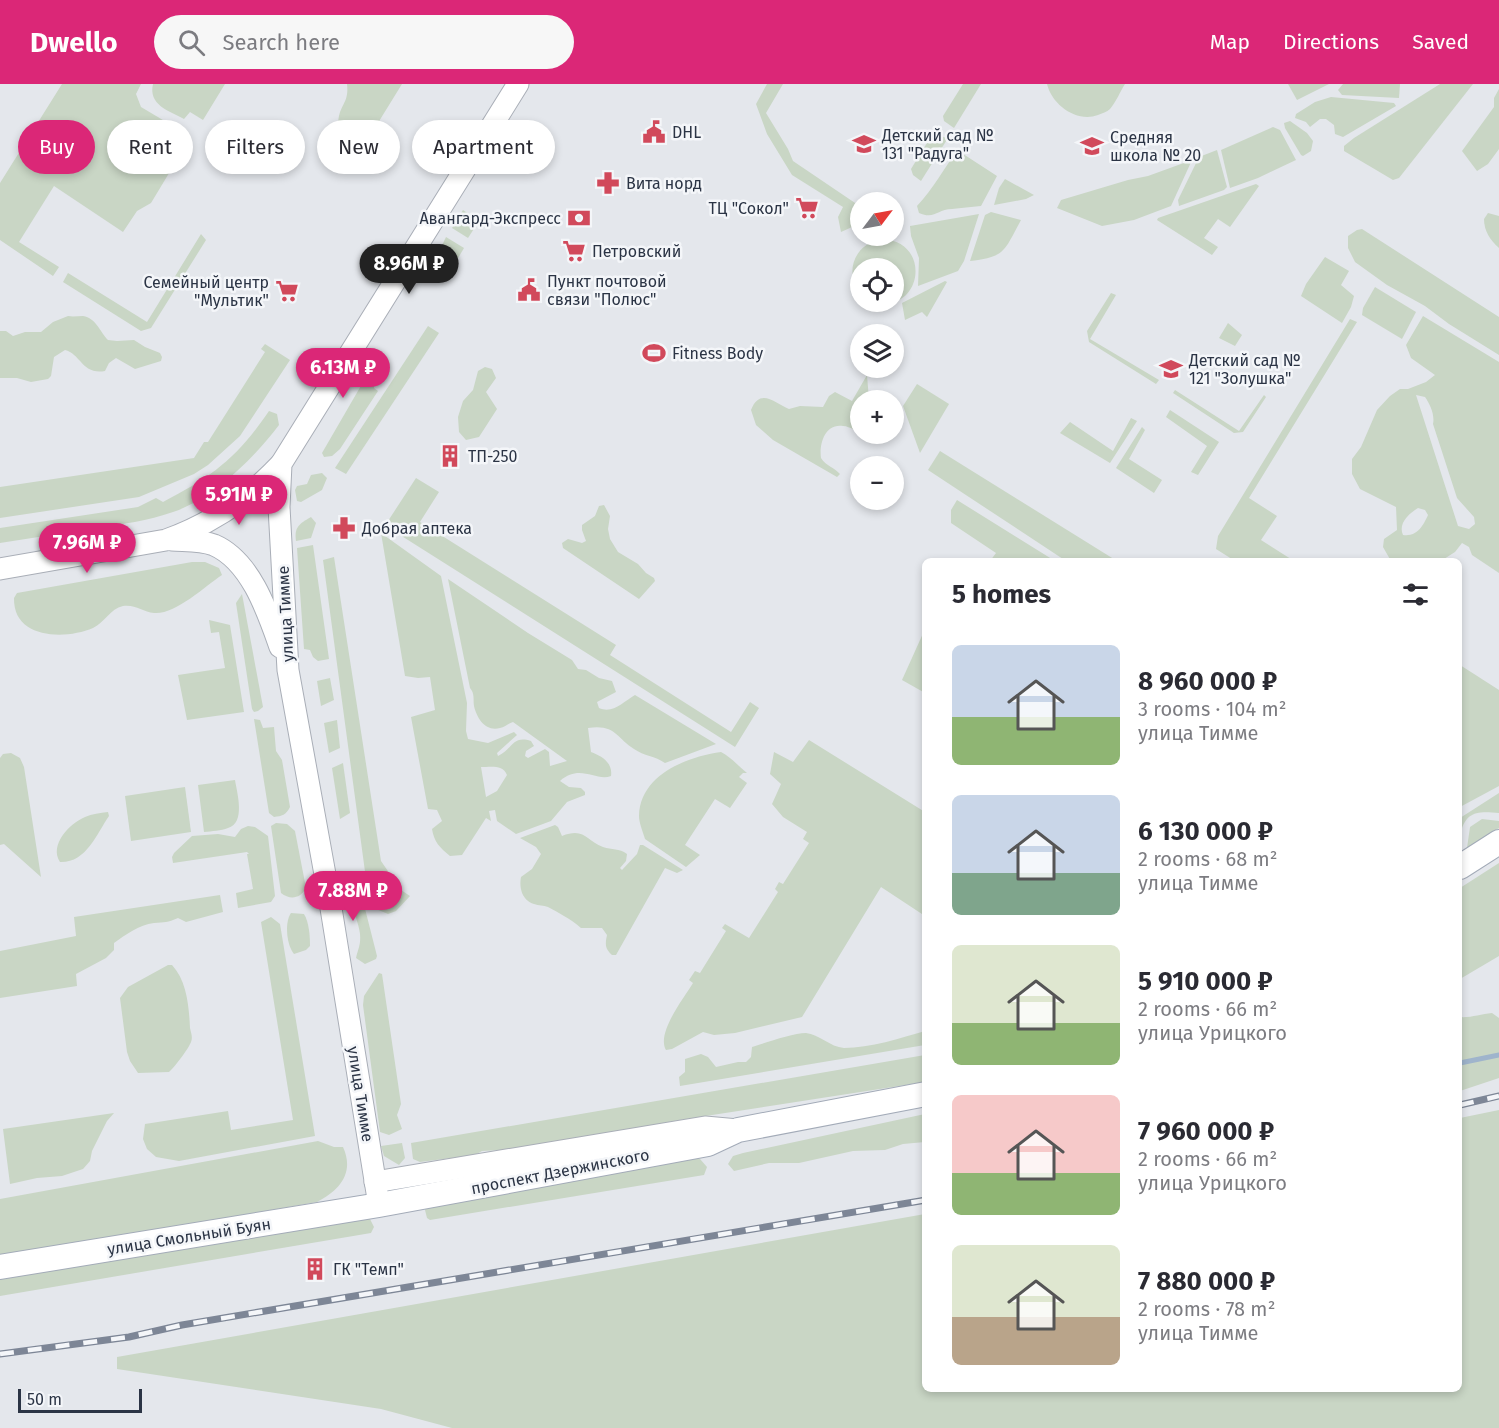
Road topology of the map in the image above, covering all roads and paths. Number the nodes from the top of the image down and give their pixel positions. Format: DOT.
graph roads {
  1 [pos="518,84"];
  2 [pos="281,464"];
  3 [pos="166,540"];
  4 [pos="0,569"];
  5 [pos="288,670"];
  6 [pos="1499,842"];
  7 [pos="1462,866"];
  8 [pos="922,1095"];
  9 [pos="377,1193"];
  10 [pos="0,1267"];
  1 -- 2 [label="main road, улица Тимме"];
  2 -- 3 [label="main road"];
  2 -- 5 [label="main road, улица Тимме"];
  3 -- 4 [label="main road"];
  3 -- 5 [label="main road"];
  5 -- 9 [label="main road, улица Тимме"];
  6 -- 7 [label="main road"];
  8 -- 9 [label="main road, проспект Дзержинского"];
  9 -- 10 [label="main road, улица Смольный Буян"];
}
